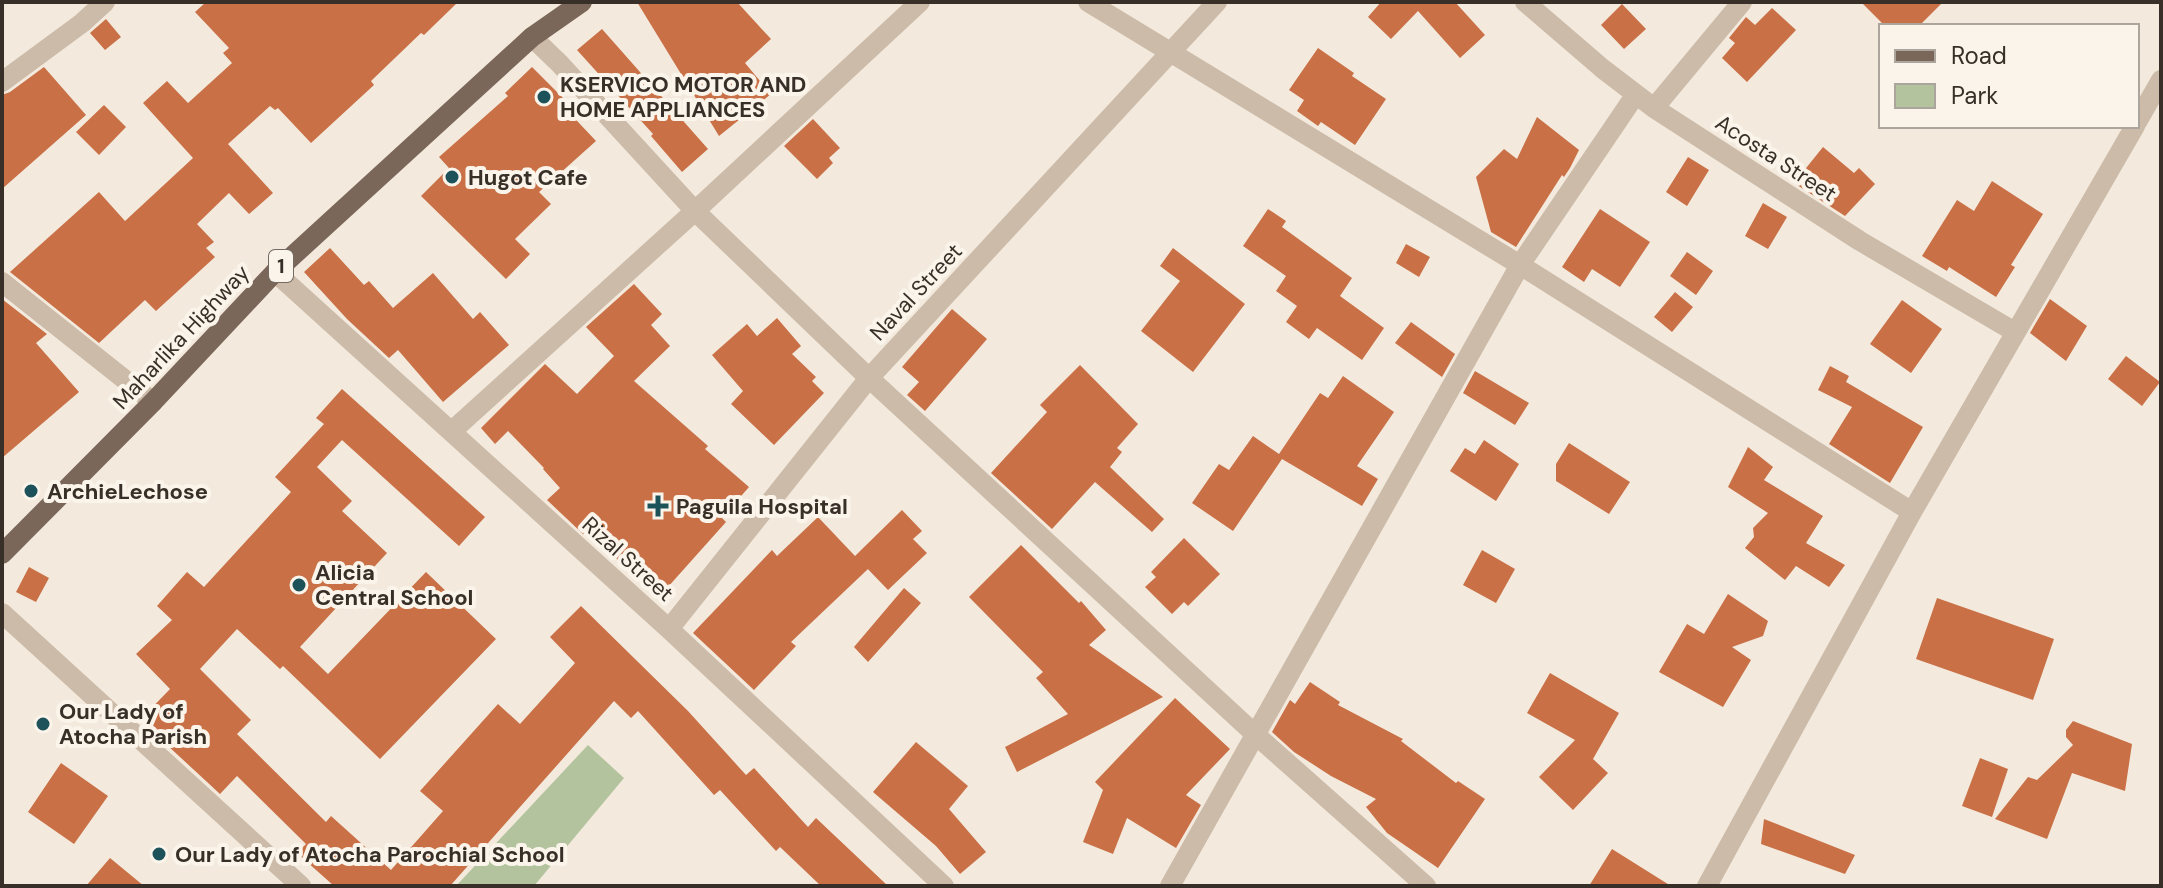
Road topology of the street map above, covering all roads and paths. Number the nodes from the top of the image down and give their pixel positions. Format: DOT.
graph roads {
  1 [pos="105,2"];
  2 [pos="582,2"];
  3 [pos="920,2"];
  4 [pos="1088,2"];
  5 [pos="1217,2"];
  6 [pos="1525,2"];
  7 [pos="1742,2"];
  8 [pos="532,37"];
  9 [pos="1169,53"];
  10 [pos="2161,80"];
  11 [pos="2,82"];
  12 [pos="1636,94"];
  13 [pos="1654,108"];
  14 [pos="2139,119"];
  15 [pos="2134,128"];
  16 [pos="695,211"];
  17 [pos="1520,265"];
  18 [pos="275,272"];
  19 [pos="2,282"];
  20 [pos="2015,332"];
  21 [pos="869,378"];
  22 [pos="153,402"];
  23 [pos="452,431"];
  24 [pos="1912,512"];
  25 [pos="2,554"];
  26 [pos="2,613"];
  27 [pos="669,629"];
  28 [pos="1257,736"];
  29 [pos="301,886"];
  30 [pos="944,886"];
  31 [pos="1170,886"];
  32 [pos="1426,886"];
  33 [pos="1707,886"];
  1 -- 11 [label="street"];
  2 -- 8 [label="main road, Maharlika Highway / 1"];
  3 -- 16 [label="street"];
  4 -- 9 [label="street"];
  5 -- 9 [label="street, Naval Street"];
  6 -- 12 [label="street, Acosta Street"];
  7 -- 13 [label="street"];
  8 -- 16 [label="street"];
  8 -- 18 [label="main road, Maharlika Highway / 1"];
  9 -- 17 [label="street"];
  9 -- 21 [label="street, Naval Street"];
  10 -- 14 [label="street"];
  12 -- 13 [label="street, Acosta Street"];
  12 -- 17 [label="street"];
  13 -- 20 [label="street, Acosta Street"];
  15 -- 20 [label="street"];
  16 -- 21 [label="street"];
  16 -- 23 [label="street"];
  17 -- 24 [label="street"];
  17 -- 28 [label="street"];
  18 -- 22 [label="main road, Maharlika Highway / 1"];
  18 -- 23 [label="street, Rizal Street"];
  19 -- 22 [label="street"];
  20 -- 24 [label="street"];
  21 -- 27 [label="street, Naval Street"];
  21 -- 28 [label="street"];
  22 -- 25 [label="main road, Maharlika Highway / 1"];
  23 -- 27 [label="street, Rizal Street"];
  24 -- 33 [label="street"];
  26 -- 29 [label="street"];
  27 -- 30 [label="street, Rizal Street"];
  28 -- 31 [label="street"];
  28 -- 32 [label="street"];
}
